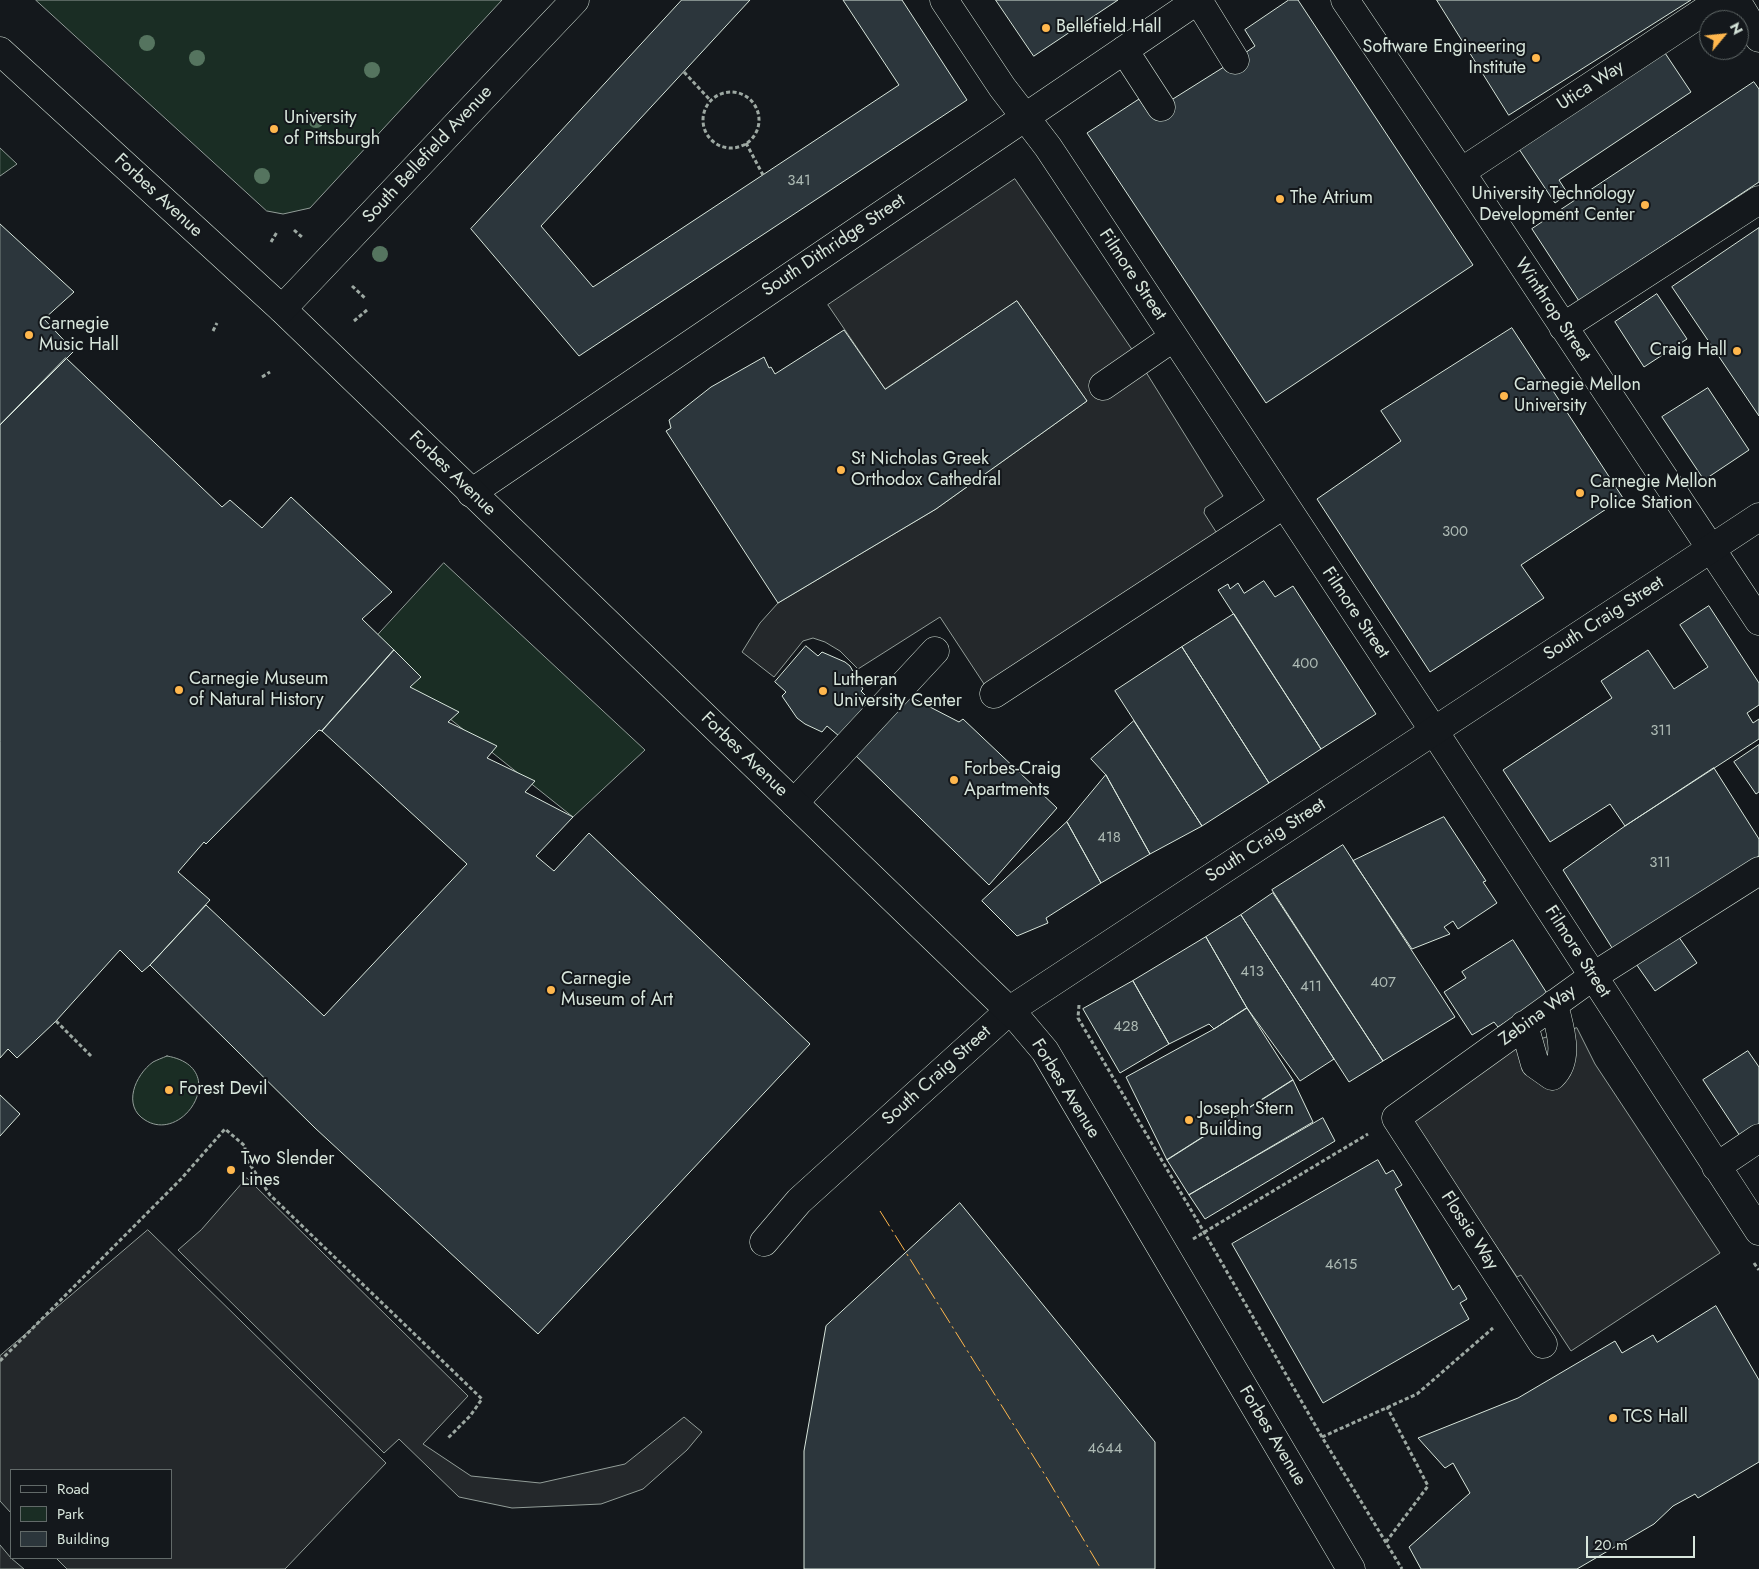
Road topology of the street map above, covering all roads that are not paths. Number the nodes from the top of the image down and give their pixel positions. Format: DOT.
graph roads {
  1 [pos="575,0"];
  2 [pos="944,0"];
  3 [pos="1198,0"];
  4 [pos="1345,0"];
  5 [pos="1721,0"];
  6 [pos="1736,0"];
  7 [pos="1759,38"];
  8 [pos="1124,50"];
  9 [pos="0,52"];
  10 [pos="1235,60"];
  11 [pos="1161,107"];
  12 [pos="1024,117"];
  13 [pos="1461,172"];
  14 [pos="1759,200"];
  15 [pos="282,309"];
  16 [pos="1563,327"];
  17 [pos="1174,337"];
  18 [pos="1103,386"];
  19 [pos="471,493"];
  20 [pos="1283,503"];
  21 [pos="1759,517"];
  22 [pos="1711,549"];
  23 [pos="1759,621"];
  24 [pos="936,651"];
  25 [pos="994,694"];
  26 [pos="1434,731"];
  27 [pos="794,803"];
  28 [pos="1759,871"];
  29 [pos="1592,977"];
  30 [pos="1554,1004"];
  31 [pos="1010,1010"];
  32 [pos="1524,1026"];
  33 [pos="1396,1118"];
  34 [pos="1759,1138"];
  35 [pos="1716,1167"];
  36 [pos="1759,1231"];
  37 [pos="764,1242"];
  38 [pos="1543,1344"];
  39 [pos="1350,1569"];
  1 -- 15 [label="main road, South Bellefield Avenue"];
  2 -- 12 [label="main road, Filmore Street"];
  3 -- 8 [label="main road, South Dithridge Street"];
  3 -- 10 [label="main road"];
  4 -- 13 [label="main road, Winthrop Street"];
  5 -- 13 [label="main road, Utica Way"];
  6 -- 7 [label="main road"];
  8 -- 11 [label="main road"];
  8 -- 12 [label="main road, South Dithridge Street"];
  9 -- 15 [label="main road, Forbes Avenue"];
  12 -- 17 [label="main road, Filmore Street"];
  12 -- 19 [label="main road, South Dithridge Street"];
  13 -- 16 [label="main road, Winthrop Street"];
  14 -- 16 [label="main road"];
  15 -- 19 [label="main road, Forbes Avenue"];
  16 -- 22 [label="main road, Winthrop Street"];
  17 -- 18 [label="main road"];
  17 -- 20 [label="main road, Filmore Street"];
  19 -- 27 [label="main road, Forbes Avenue"];
  20 -- 25 [label="main road"];
  20 -- 26 [label="main road, Filmore Street"];
  21 -- 22 [label="main road, South Craig Street"];
  22 -- 23 [label="main road, Winthrop Street"];
  22 -- 26 [label="main road, South Craig Street"];
  24 -- 27 [label="main road"];
  26 -- 29 [label="main road, Filmore Street"];
  26 -- 31 [label="main road, South Craig Street"];
  27 -- 31 [label="main road, Forbes Avenue"];
  28 -- 29 [label="main road, Zebina Way"];
  29 -- 30 [label="main road, Zebina Way"];
  29 -- 35 [label="main road, Filmore Street"];
  30 -- 32 [label="main road, Zebina Way"];
  30 -- 32 [label="main road"];
  31 -- 37 [label="main road, South Craig Street"];
  31 -- 39 [label="main road, Forbes Avenue"];
  32 -- 33 [label="main road, Zebina Way"];
  33 -- 38 [label="main road, Flossie Way"];
  34 -- 35 [label="main road"];
  35 -- 36 [label="main road, Filmore Street"];
}
